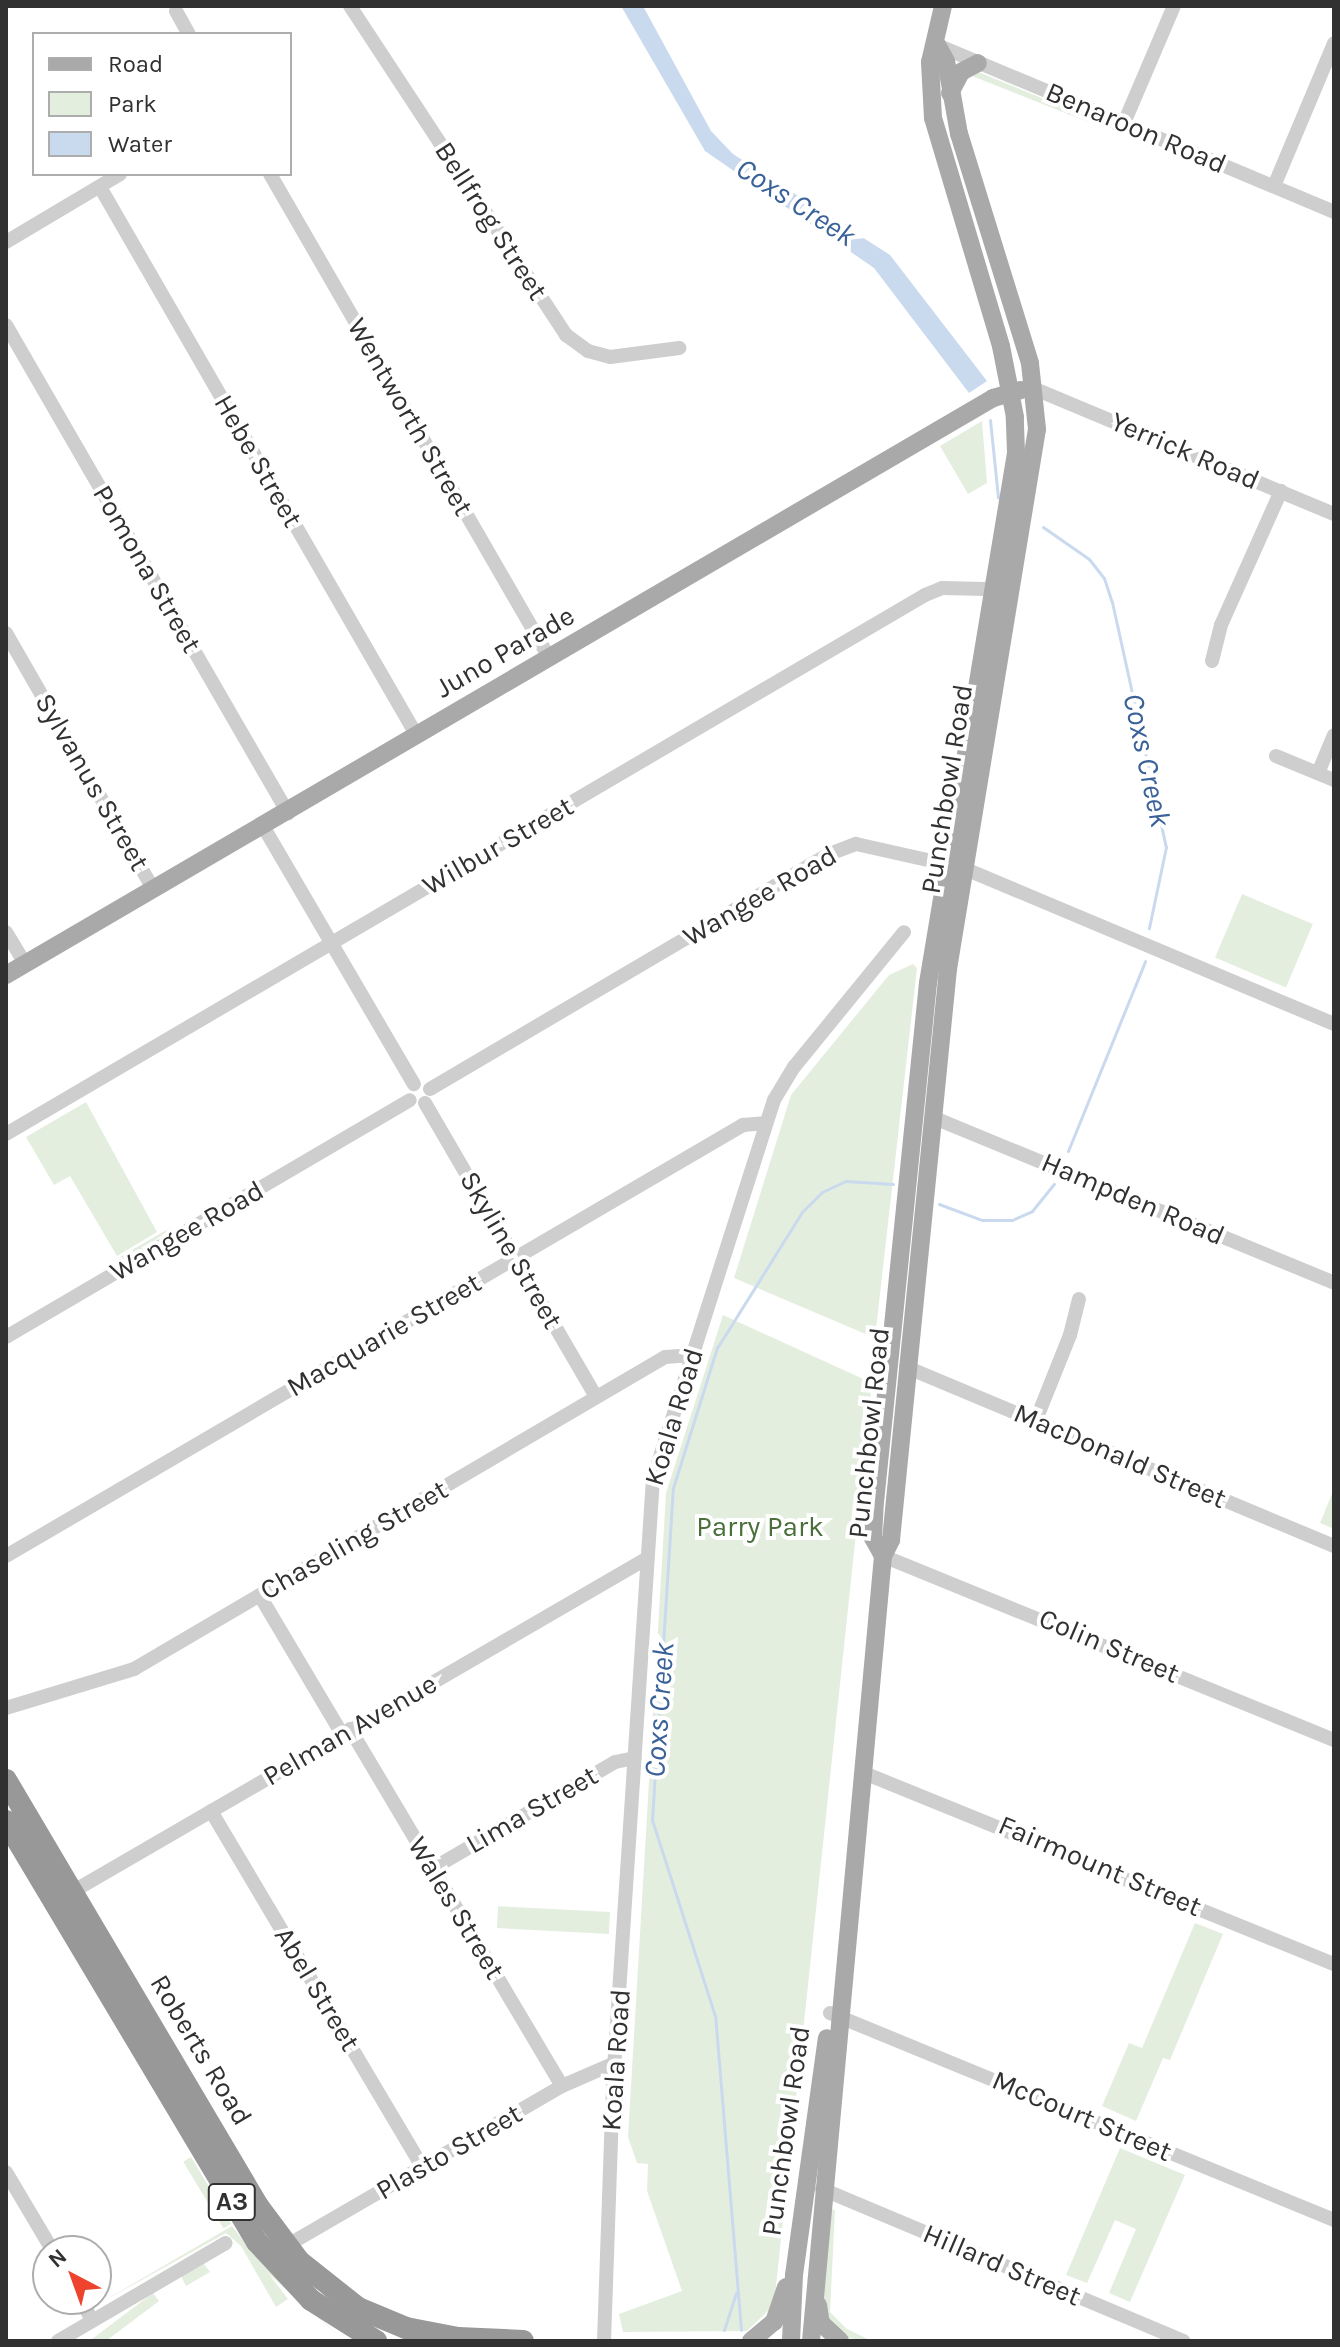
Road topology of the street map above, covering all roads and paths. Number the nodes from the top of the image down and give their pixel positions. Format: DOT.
graph roads {
  1 [pos="350,6"];
  2 [pos="943,6"];
  3 [pos="1174,6"];
  4 [pos="176,11"];
  5 [pos="188,32"];
  6 [pos="1334,43"];
  7 [pos="937,45"];
  8 [pos="978,63"];
  9 [pos="950,93"];
  10 [pos="1124,123"];
  11 [pos="117,176"];
  12 [pos="271,176"];
  13 [pos="1274,186"];
  14 [pos="100,187"];
  15 [pos="1334,212"];
  16 [pos="6,242"];
  17 [pos="6,325"];
  18 [pos="679,348"];
  19 [pos="1035,389"];
  20 [pos="1011,391"];
  21 [pos="1281,491"];
  22 [pos="1334,514"];
  23 [pos="997,584"];
  24 [pos="6,633"];
  25 [pos="550,659"];
  26 [pos="1212,661"];
  27 [pos="1334,735"];
  28 [pos="417,736"];
  29 [pos="1276,756"];
  30 [pos="1318,773"];
  31 [pos="1334,780"];
  32 [pos="288,813"];
  33 [pos="263,826"];
  34 [pos="954,865"];
  35 [pos="153,889"];
  36 [pos="6,932"];
  37 [pos="904,932"];
  38 [pos="331,943"];
  39 [pos="25,964"];
  40 [pos="6,975"];
  41 [pos="1334,1024"];
  42 [pos="422,1098"];
  43 [pos="932,1117"];
  44 [pos="765,1123"];
  45 [pos="6,1134"];
  46 [pos="516,1258"];
  47 [pos="1334,1283"];
  48 [pos="1079,1299"];
  49 [pos="6,1337"];
  50 [pos="692,1355"];
  51 [pos="906,1367"];
  52 [pos="596,1397"];
  53 [pos="1036,1420"];
  54 [pos="1334,1546"];
  55 [pos="6,1556"];
  56 [pos="883,1556"];
  57 [pos="646,1559"];
  58 [pos="260,1596"];
  59 [pos="6,1708"];
  60 [pos="346,1731"];
  61 [pos="1334,1740"];
  62 [pos="635,1758"];
  63 [pos="864,1773"];
  64 [pos="6,1780"];
  65 [pos="211,1811"];
  66 [pos="6,1821"];
  67 [pos="432,1869"];
  68 [pos="64,1897"];
  69 [pos="1334,1964"];
  70 [pos="836,2014"];
  71 [pos="615,2063"];
  72 [pos="562,2086"];
  73 [pos="423,2168"];
  74 [pos="6,2172"];
  75 [pos="822,2189"];
  76 [pos="1334,2220"];
  77 [pos="43,2235"];
  78 [pos="226,2243"];
  79 [pos="286,2246"];
  80 [pos="794,2275"];
  81 [pos="814,2277"];
  82 [pos="89,2315"];
  83 [pos="92,2320"];
  84 [pos="345,2332"];
  85 [pos="377,2333"];
  86 [pos="58,2341"];
  87 [pos="523,2341"];
  88 [pos="604,2341"];
  89 [pos="751,2341"];
  90 [pos="791,2341"];
  91 [pos="811,2341"];
  92 [pos="840,2341"];
  93 [pos="1183,2341"];
  1 -- 18 [label="street, Bellfrog Street"];
  2 -- 7 [label="main road, Punchbowl Road"];
  3 -- 10 [label="street"];
  4 -- 5 [label="street"];
  6 -- 13 [label="street"];
  7 -- 8 [label="street, Benaroon Road"];
  7 -- 9 [label="main road, Punchbowl Road"];
  7 -- 20 [label="main road, Punchbowl Road"];
  8 -- 9 [label="main road"];
  8 -- 10 [label="street, Benaroon Road"];
  9 -- 19 [label="main road, Punchbowl Road"];
  10 -- 13 [label="street, Benaroon Road"];
  11 -- 14 [label="street"];
  12 -- 25 [label="street, Wentworth Street"];
  13 -- 15 [label="street, Benaroon Road"];
  14 -- 16 [label="street"];
  14 -- 28 [label="street, Hebe Street"];
  17 -- 32 [label="street, Pomona Street"];
  19 -- 20 [label="main road, Juno Parade"];
  19 -- 21 [label="street, Yerrick Road"];
  19 -- 34 [label="main road, Punchbowl Road"];
  20 -- 23 [label="main road, Punchbowl Road"];
  20 -- 25 [label="main road, Juno Parade"];
  21 -- 22 [label="street, Yerrick Road"];
  21 -- 26 [label="street"];
  23 -- 34 [label="main road, Punchbowl Road"];
  23 -- 38 [label="street, Wilbur Street"];
  24 -- 35 [label="street, Sylvanus Street"];
  25 -- 28 [label="main road, Juno Parade"];
  27 -- 30 [label="street"];
  28 -- 32 [label="main road, Juno Parade"];
  29 -- 30 [label="street"];
  30 -- 31 [label="street"];
  32 -- 33 [label="main road, Juno Parade"];
  33 -- 35 [label="main road, Juno Parade"];
  33 -- 38 [label="street"];
  34 -- 41 [label="street, Wangee Road"];
  34 -- 42 [label="street, Wangee Road"];
  34 -- 43 [label="main road, Punchbowl Road"];
  34 -- 56 [label="main road, Punchbowl Road"];
  35 -- 39 [label="main road, Juno Parade"];
  36 -- 39 [label="street"];
  37 -- 44 [label="street, Koala Road"];
  38 -- 42 [label="street"];
  38 -- 45 [label="street, Wilbur Street"];
  39 -- 40 [label="main road, Juno Parade"];
  42 -- 46 [label="street, Skyline Street"];
  42 -- 49 [label="street, Wangee Road"];
  43 -- 47 [label="street, Hampden Road"];
  43 -- 51 [label="main road, Punchbowl Road"];
  44 -- 46 [label="street, Macquarie Street"];
  44 -- 50 [label="street, Koala Road"];
  46 -- 52 [label="street, Skyline Street"];
  46 -- 55 [label="street, Macquarie Street"];
  48 -- 53 [label="street"];
  50 -- 52 [label="street, Chaseling Street"];
  50 -- 57 [label="street, Koala Road"];
  51 -- 53 [label="street, MacDonald Street"];
  51 -- 56 [label="main road, Punchbowl Road"];
  52 -- 58 [label="street, Chaseling Street"];
  53 -- 54 [label="street, MacDonald Street"];
  56 -- 61 [label="street, Colin Street"];
  56 -- 63 [label="main road, Punchbowl Road"];
  57 -- 60 [label="street, Pelman Avenue"];
  57 -- 62 [label="street, Koala Road"];
  58 -- 59 [label="street, Chaseling Street"];
  58 -- 60 [label="street, Wales Street"];
  60 -- 65 [label="street, Pelman Avenue"];
  60 -- 67 [label="street, Wales Street"];
  62 -- 67 [label="street, Lima Street"];
  62 -- 71 [label="street, Koala Road"];
  63 -- 69 [label="street, Fairmount Street"];
  63 -- 70 [label="main road, Punchbowl Road"];
  64 -- 68 [label="highway, Roberts Road / A3"];
  65 -- 68 [label="street, Pelman Avenue"];
  65 -- 73 [label="street, Abel Street"];
  66 -- 68 [label="highway, Roberts Road / A3"];
  67 -- 72 [label="street, Wales Street"];
  68 -- 79 [label="highway, Roberts Road / A3"];
  68 -- 84 [label="highway, Roberts Road / A3"];
  70 -- 75 [label="main road, Punchbowl Road"];
  70 -- 76 [label="street, McCourt Street"];
  70 -- 80 [label="main road, Punchbowl Road"];
  71 -- 72 [label="street, Plasto Street"];
  71 -- 88 [label="street, Koala Road"];
  72 -- 73 [label="street, Plasto Street"];
  73 -- 79 [label="street, Plasto Street"];
  74 -- 77 [label="street"];
  75 -- 81 [label="main road, Punchbowl Road"];
  75 -- 93 [label="street, Hillard Street"];
  78 -- 83 [label="street"];
  79 -- 85 [label="highway, Roberts Road / A3"];
  80 -- 89 [label="main road"];
  80 -- 90 [label="main road, Punchbowl Road"];
  81 -- 91 [label="main road, Punchbowl Road"];
  81 -- 92 [label="main road"];
  82 -- 83 [label="street"];
  83 -- 86 [label="street"];
  84 -- 85 [label="highway, Roberts Road / A3"];
  85 -- 87 [label="highway, A3"];
}
